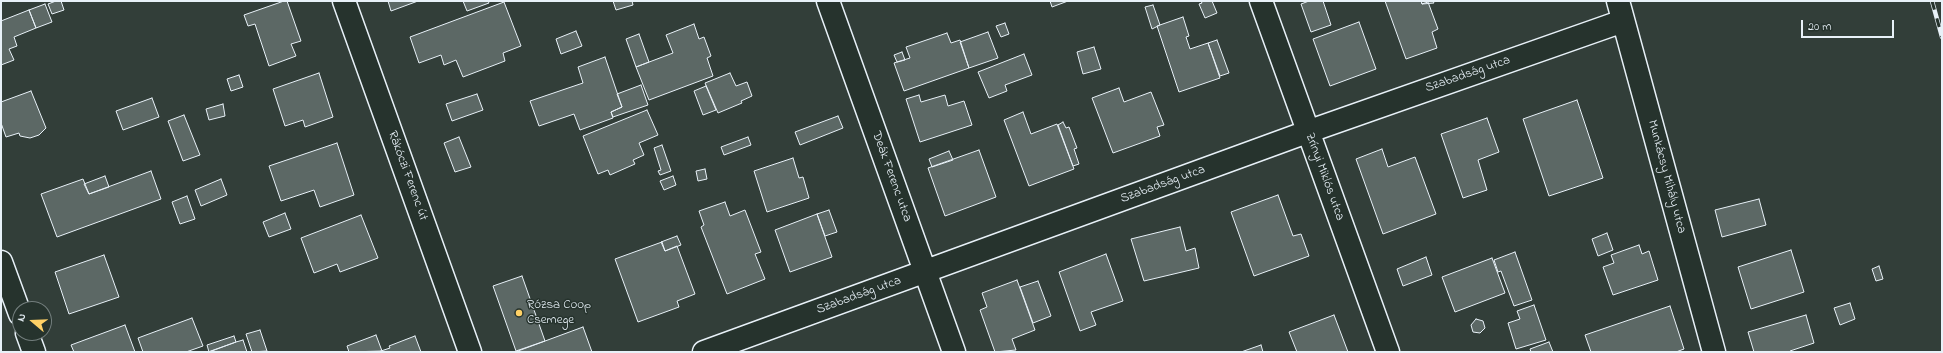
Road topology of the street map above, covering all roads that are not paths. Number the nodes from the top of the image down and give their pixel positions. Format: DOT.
graph roads {
  1 [pos="344,1"];
  2 [pos="828,1"];
  3 [pos="1261,1"];
  4 [pos="1621,11"];
  5 [pos="1307,132"];
  6 [pos="1,262"];
  7 [pos="925,272"];
  8 [pos="15,301"];
  9 [pos="30,341"];
  10 [pos="34,352"];
  11 [pos="470,352"];
  12 [pos="704,352"];
  13 [pos="954,352"];
  14 [pos="1388,352"];
  15 [pos="1714,352"];
  1 -- 11 [label="street, Rákóczi Ferenc út"];
  2 -- 7 [label="street, Deák Ferenc utca"];
  3 -- 5 [label="street, Zrínyi Miklós utca"];
  4 -- 5 [label="street, Szabadság utca"];
  4 -- 15 [label="street, Munkácsy Mihály utca"];
  5 -- 7 [label="street, Szabadság utca"];
  5 -- 14 [label="street, Zrínyi Miklós utca"];
  6 -- 8 [label="street"];
  7 -- 12 [label="street, Szabadság utca"];
  7 -- 13 [label="street, Deák Ferenc utca"];
  9 -- 10 [label="street"];
}
